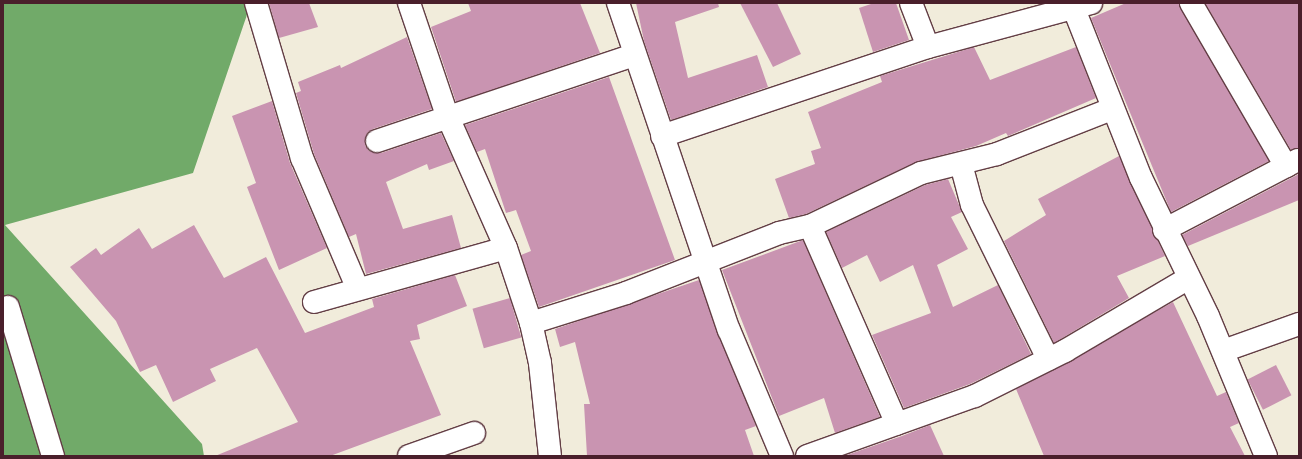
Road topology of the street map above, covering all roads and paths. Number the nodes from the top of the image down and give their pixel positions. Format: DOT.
graph roads {
  1 [pos="256,3"];
  2 [pos="408,3"];
  3 [pos="618,3"];
  4 [pos="911,3"];
  5 [pos="1191,3"];
  6 [pos="1083,6"];
  7 [pos="928,47"];
  8 [pos="634,55"];
  9 [pos="1112,109"];
  10 [pos="447,116"];
  11 [pos="662,136"];
  12 [pos="376,141"];
  13 [pos="1292,163"];
  14 [pos="961,164"];
  15 [pos="810,226"];
  16 [pos="1164,230"];
  17 [pos="506,248"];
  18 [pos="704,260"];
  19 [pos="1187,279"];
  20 [pos="358,289"];
  21 [pos="314,302"];
  22 [pos="8,307"];
  23 [pos="531,323"];
  24 [pos="1299,324"];
  25 [pos="1223,351"];
  26 [pos="1048,359"];
  27 [pos="897,424"];
  28 [pos="474,433"];
  29 [pos="53,456"];
  30 [pos="409,456"];
  31 [pos="550,456"];
  32 [pos="782,456"];
  33 [pos="807,456"];
  34 [pos="1266,456"];
  1 -- 20 [label="street"];
  2 -- 10 [label="street"];
  3 -- 8 [label="street"];
  4 -- 7 [label="street"];
  5 -- 13 [label="street"];
  6 -- 7 [label="street"];
  6 -- 9 [label="street"];
  7 -- 11 [label="street"];
  8 -- 10 [label="street"];
  8 -- 11 [label="street"];
  9 -- 14 [label="street"];
  9 -- 16 [label="street"];
  10 -- 12 [label="street"];
  10 -- 17 [label="street"];
  11 -- 18 [label="street"];
  13 -- 16 [label="street"];
  14 -- 15 [label="street"];
  14 -- 26 [label="street"];
  15 -- 18 [label="street"];
  15 -- 27 [label="street"];
  16 -- 19 [label="street"];
  17 -- 20 [label="street"];
  17 -- 23 [label="street"];
  18 -- 23 [label="street"];
  18 -- 32 [label="street"];
  19 -- 25 [label="street"];
  19 -- 26 [label="street"];
  20 -- 21 [label="street"];
  22 -- 29 [label="street"];
  23 -- 31 [label="street"];
  24 -- 25 [label="street"];
  25 -- 34 [label="street"];
  26 -- 27 [label="street"];
  27 -- 33 [label="street"];
  28 -- 30 [label="street"];
}
